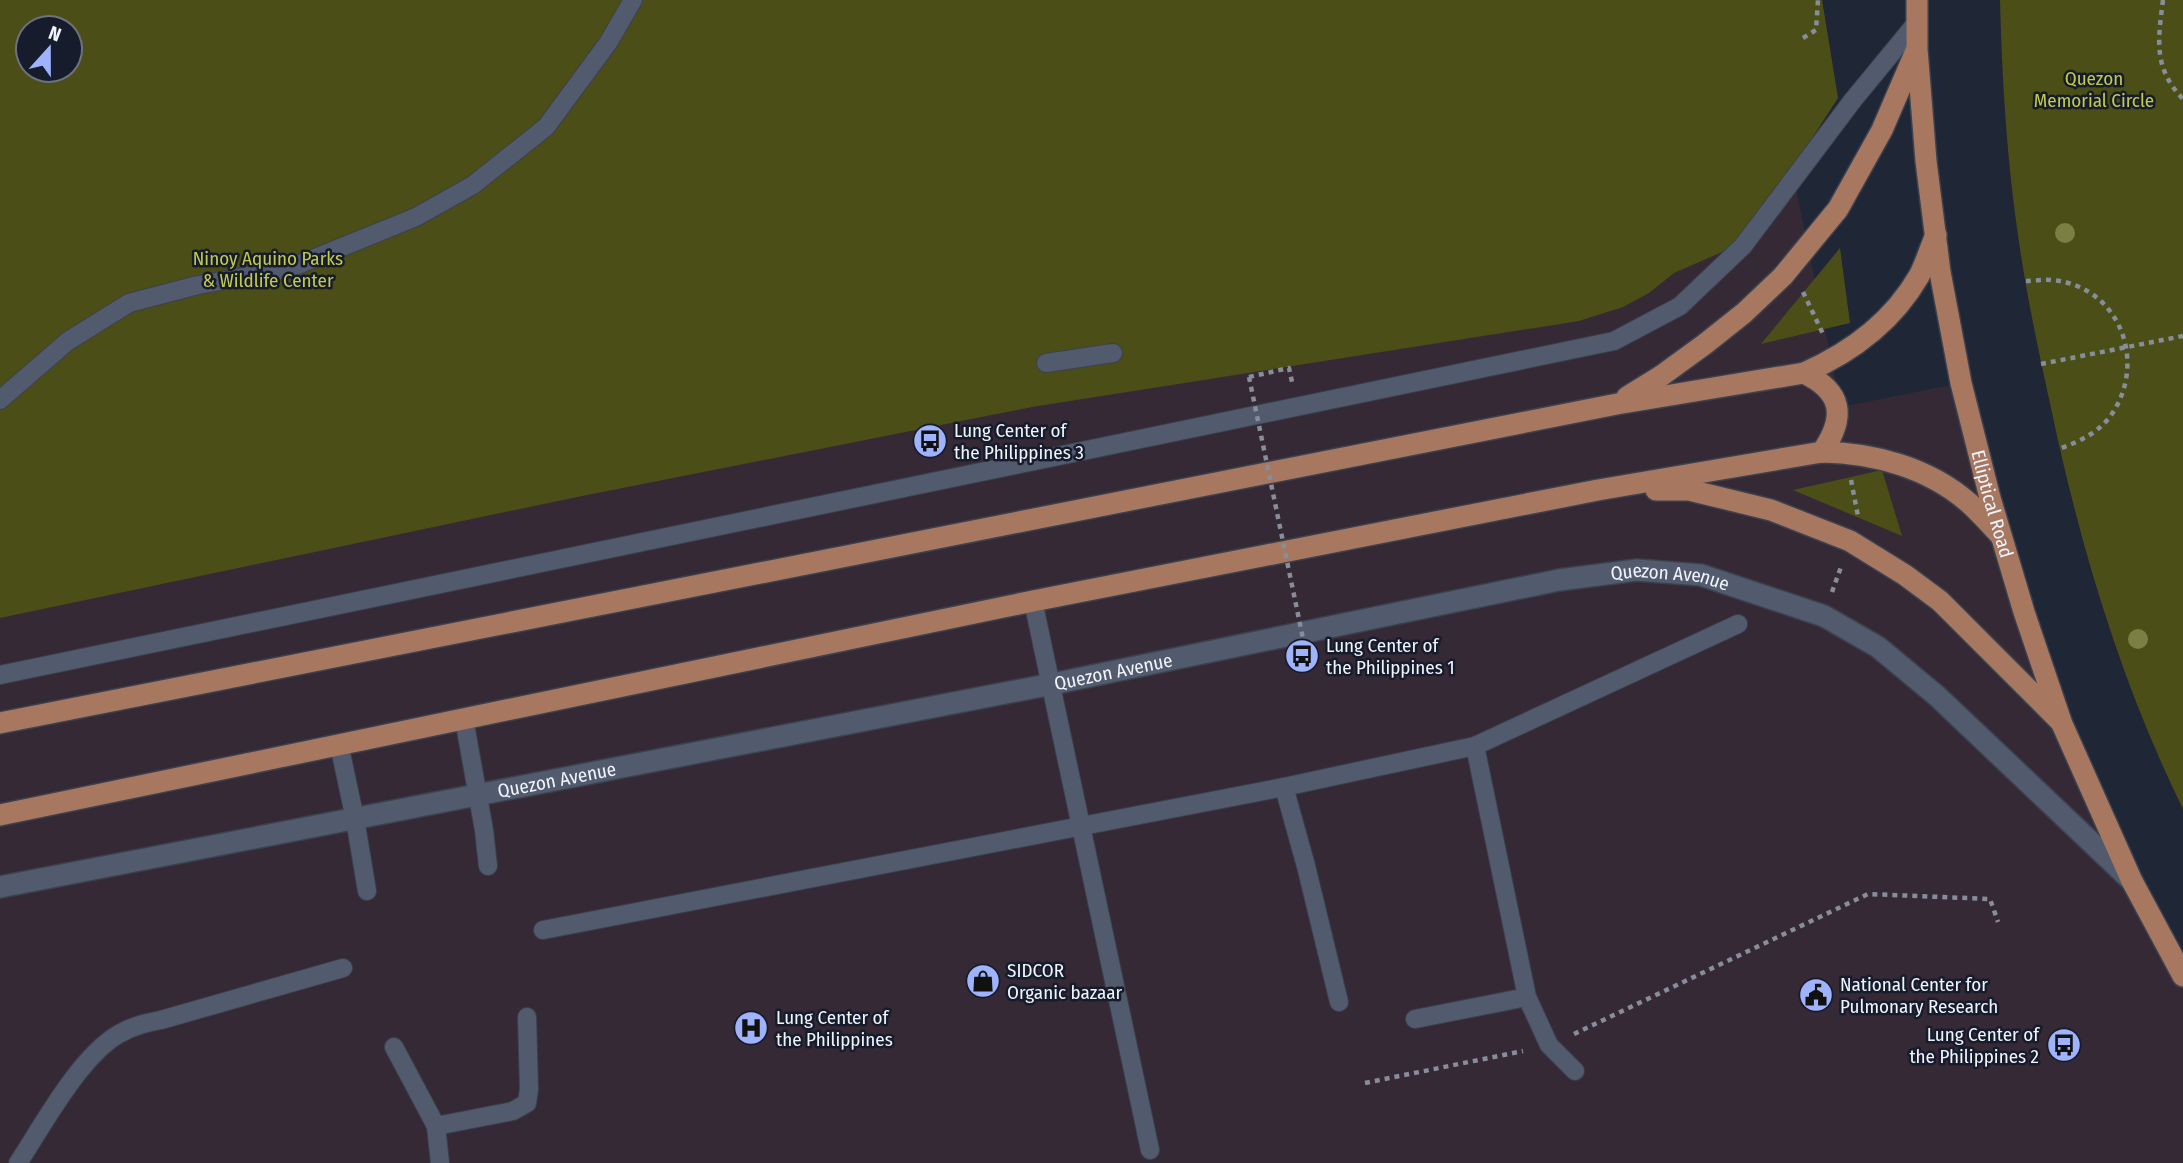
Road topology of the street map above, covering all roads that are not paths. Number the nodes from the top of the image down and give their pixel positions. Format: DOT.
graph roads {
  1 [pos="633,0"];
  2 [pos="1918,10"];
  3 [pos="1917,49"];
  4 [pos="1936,235"];
  5 [pos="1113,353"];
  6 [pos="1046,363"];
  7 [pos="1804,373"];
  8 [pos="0,400"];
  9 [pos="1616,404"];
  10 [pos="1822,452"];
  11 [pos="1598,490"];
  12 [pos="2000,534"];
  13 [pos="1033,601"];
  14 [pos="1738,624"];
  15 [pos="0,675"];
  16 [pos="1052,684"];
  17 [pos="464,719"];
  18 [pos="0,723"];
  19 [pos="2062,724"];
  20 [pos="339,744"];
  21 [pos="1475,746"];
  22 [pos="1284,787"];
  23 [pos="478,795"];
  24 [pos="0,815"];
  25 [pos="355,819"];
  26 [pos="1081,826"];
  27 [pos="488,866"];
  28 [pos="2132,881"];
  29 [pos="0,887"];
  30 [pos="367,891"];
  31 [pos="543,930"];
  32 [pos="343,968"];
  33 [pos="2183,976"];
  34 [pos="1527,997"];
  35 [pos="1339,1002"];
  36 [pos="527,1017"];
  37 [pos="1415,1018"];
  38 [pos="394,1047"];
  39 [pos="1574,1071"];
  40 [pos="436,1126"];
  41 [pos="1150,1150"];
  42 [pos="18,1163"];
  43 [pos="440,1163"];
  1 -- 8 [label="lane"];
  2 -- 3 [label="main road, Elliptical Road"];
  2 -- 15 [label="lane"];
  3 -- 4 [label="main road, Elliptical Road"];
  3 -- 9 [label="main road"];
  4 -- 7 [label="main road"];
  4 -- 12 [label="main road, Elliptical Road"];
  5 -- 6 [label="lane"];
  7 -- 9 [label="main road"];
  7 -- 10 [label="main road"];
  9 -- 18 [label="main road"];
  10 -- 11 [label="main road"];
  10 -- 12 [label="main road"];
  11 -- 13 [label="main road"];
  11 -- 19 [label="main road"];
  12 -- 19 [label="main road, Elliptical Road"];
  13 -- 16 [label="lane"];
  13 -- 17 [label="main road"];
  14 -- 21 [label="lane"];
  16 -- 23 [label="street, Quezon Avenue"];
  16 -- 26 [label="lane"];
  16 -- 28 [label="street, Quezon Avenue"];
  17 -- 20 [label="main road"];
  17 -- 23 [label="lane"];
  19 -- 28 [label="main road, Elliptical Road"];
  20 -- 24 [label="main road"];
  20 -- 25 [label="lane"];
  21 -- 22 [label="lane"];
  21 -- 34 [label="lane"];
  22 -- 26 [label="lane"];
  22 -- 35 [label="lane"];
  23 -- 25 [label="street, Quezon Avenue"];
  23 -- 27 [label="lane"];
  25 -- 29 [label="street, Quezon Avenue"];
  25 -- 30 [label="lane"];
  26 -- 31 [label="lane"];
  26 -- 41 [label="lane"];
  28 -- 33 [label="main road, Elliptical Road"];
  32 -- 42 [label="lane"];
  34 -- 37 [label="lane"];
  34 -- 39 [label="lane"];
  36 -- 40 [label="lane"];
  38 -- 40 [label="lane"];
  40 -- 43 [label="lane"];
}
